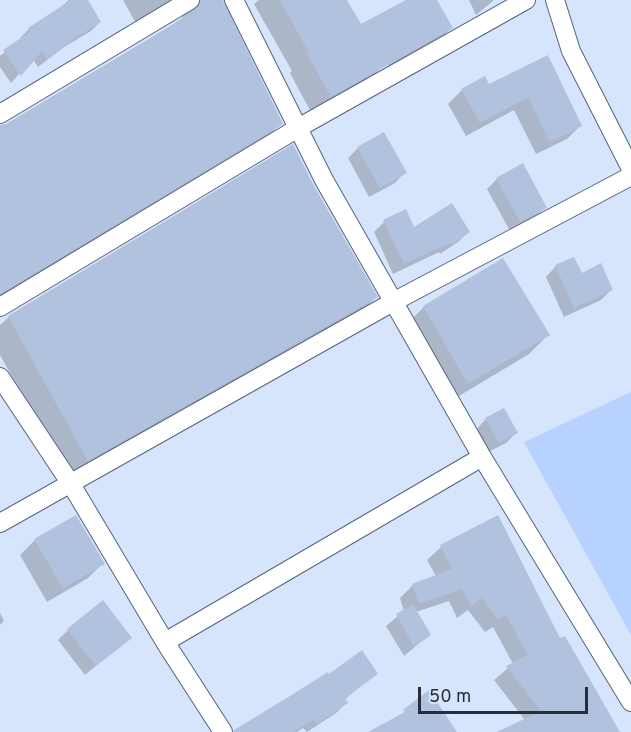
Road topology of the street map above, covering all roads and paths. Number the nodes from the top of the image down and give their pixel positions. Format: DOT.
graph roads {
  1 [pos="190,0"];
  2 [pos="234,0"];
  3 [pos="526,0"];
  4 [pos="555,0"];
  5 [pos="0,114"];
  6 [pos="298,128"];
  7 [pos="631,169"];
  8 [pos="631,176"];
  9 [pos="393,302"];
  10 [pos="0,307"];
  11 [pos="0,377"];
  12 [pos="482,457"];
  13 [pos="71,484"];
  14 [pos="0,523"];
  15 [pos="165,642"];
  16 [pos="631,702"];
  17 [pos="223,732"];
  1 -- 5 [label="street"];
  2 -- 6 [label="street"];
  3 -- 6 [label="street"];
  4 -- 7 [label="street"];
  6 -- 9 [label="street"];
  6 -- 10 [label="street"];
  8 -- 9 [label="street"];
  9 -- 12 [label="street"];
  9 -- 13 [label="street"];
  11 -- 13 [label="street"];
  12 -- 15 [label="street"];
  12 -- 16 [label="street"];
  13 -- 14 [label="street"];
  13 -- 15 [label="street"];
  15 -- 17 [label="street"];
}
